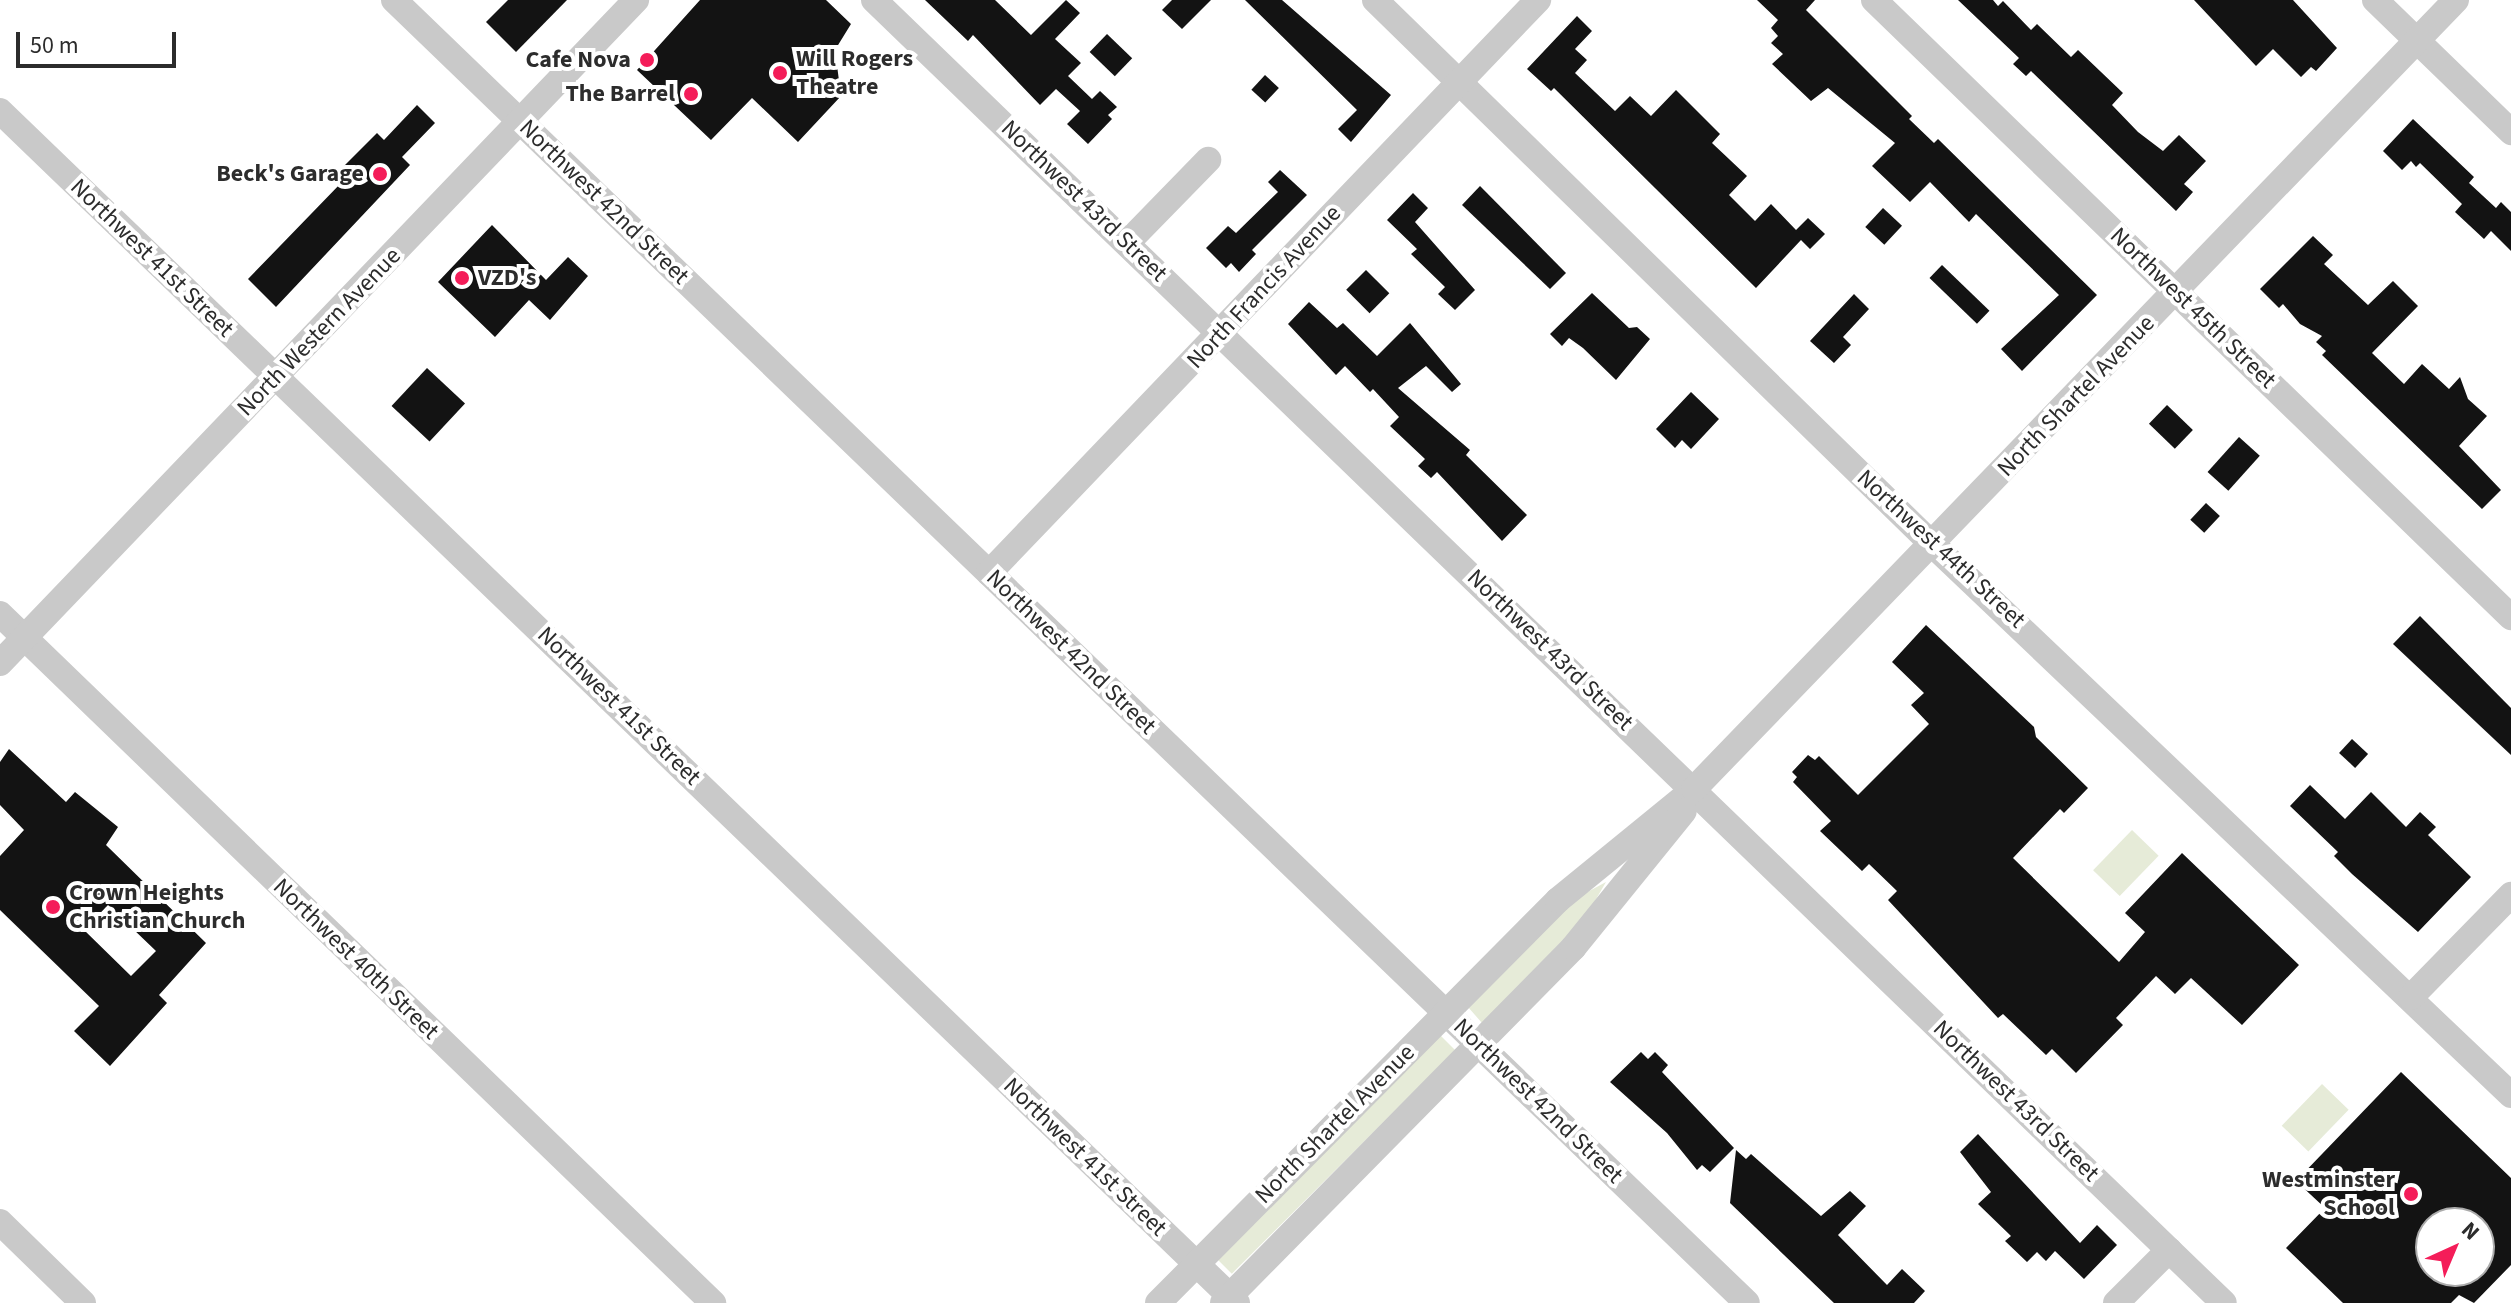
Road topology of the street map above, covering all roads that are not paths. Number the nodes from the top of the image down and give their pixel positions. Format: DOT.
graph roads {
  1 [pos="394,0"];
  2 [pos="636,0"];
  3 [pos="874,0"];
  4 [pos="1375,0"];
  5 [pos="1538,0"];
  6 [pos="1874,0"];
  7 [pos="2375,0"];
  8 [pos="2456,0"];
  9 [pos="2417,40"];
  10 [pos="1458,81"];
  11 [pos="0,111"];
  12 [pos="520,121"];
  13 [pos="2511,132"];
  14 [pos="1208,160"];
  15 [pos="1128,242"];
  16 [pos="2177,291"];
  17 [pos="1222,332"];
  18 [pos="276,378"];
  19 [pos="1933,545"];
  20 [pos="989,573"];
  21 [pos="0,614"];
  22 [pos="2511,617"];
  23 [pos="24,638"];
  24 [pos="0,663"];
  25 [pos="1694,789"];
  26 [pos="2511,895"];
  27 [pos="2411,997"];
  28 [pos="1445,1012"];
  29 [pos="1477,1043"];
  30 [pos="2511,1095"];
  31 [pos="0,1222"];
  32 [pos="2169,1250"];
  33 [pos="1196,1265"];
  34 [pos="1230,1301"];
  35 [pos="83,1303"];
  36 [pos="713,1303"];
  37 [pos="1158,1303"];
  38 [pos="1747,1303"];
  39 [pos="2116,1303"];
  40 [pos="2224,1303"];
  1 -- 12 [label="street, Northwest 42nd Street"];
  2 -- 12 [label="street, North Western Avenue"];
  3 -- 15 [label="street, Northwest 43rd Street"];
  4 -- 10 [label="street, Northwest 44th Street"];
  5 -- 10 [label="street, North Francis Avenue"];
  6 -- 16 [label="street, Northwest 45th Street"];
  7 -- 9 [label="street"];
  8 -- 9 [label="street, North Shartel Avenue"];
  9 -- 13 [label="street"];
  9 -- 16 [label="street, North Shartel Avenue"];
  10 -- 17 [label="street, North Francis Avenue"];
  10 -- 19 [label="street, Northwest 44th Street"];
  11 -- 18 [label="street, Northwest 41st Street"];
  12 -- 18 [label="street, North Western Avenue"];
  12 -- 20 [label="street, Northwest 42nd Street"];
  14 -- 15 [label="street"];
  15 -- 17 [label="street, Northwest 43rd Street"];
  16 -- 19 [label="street, North Shartel Avenue"];
  16 -- 22 [label="street, Northwest 45th Street"];
  17 -- 20 [label="street, North Francis Avenue"];
  17 -- 25 [label="street, Northwest 43rd Street"];
  18 -- 23 [label="street, North Western Avenue"];
  18 -- 33 [label="street, Northwest 41st Street"];
  19 -- 25 [label="street, North Shartel Avenue"];
  19 -- 27 [label="street, Northwest 44th Street"];
  20 -- 28 [label="street, Northwest 42nd Street"];
  21 -- 23 [label="street, Northwest 40th Street"];
  23 -- 24 [label="street, North Western Avenue"];
  23 -- 36 [label="street, Northwest 40th Street"];
  25 -- 28 [label="street, North Shartel Avenue"];
  25 -- 29 [label="street, North Shartel Avenue"];
  25 -- 32 [label="street, Northwest 43rd Street"];
  26 -- 27 [label="street"];
  27 -- 30 [label="street, Northwest 44th Street"];
  28 -- 29 [label="street, Northwest 42nd Street"];
  28 -- 33 [label="street, North Shartel Avenue"];
  29 -- 34 [label="street, North Shartel Avenue"];
  29 -- 38 [label="street, Northwest 42nd Street"];
  31 -- 35 [label="street"];
  32 -- 39 [label="street"];
  32 -- 40 [label="street, Northwest 43rd Street"];
  33 -- 34 [label="street, Northwest 41st Street"];
  33 -- 37 [label="street, North Shartel Avenue"];
}
